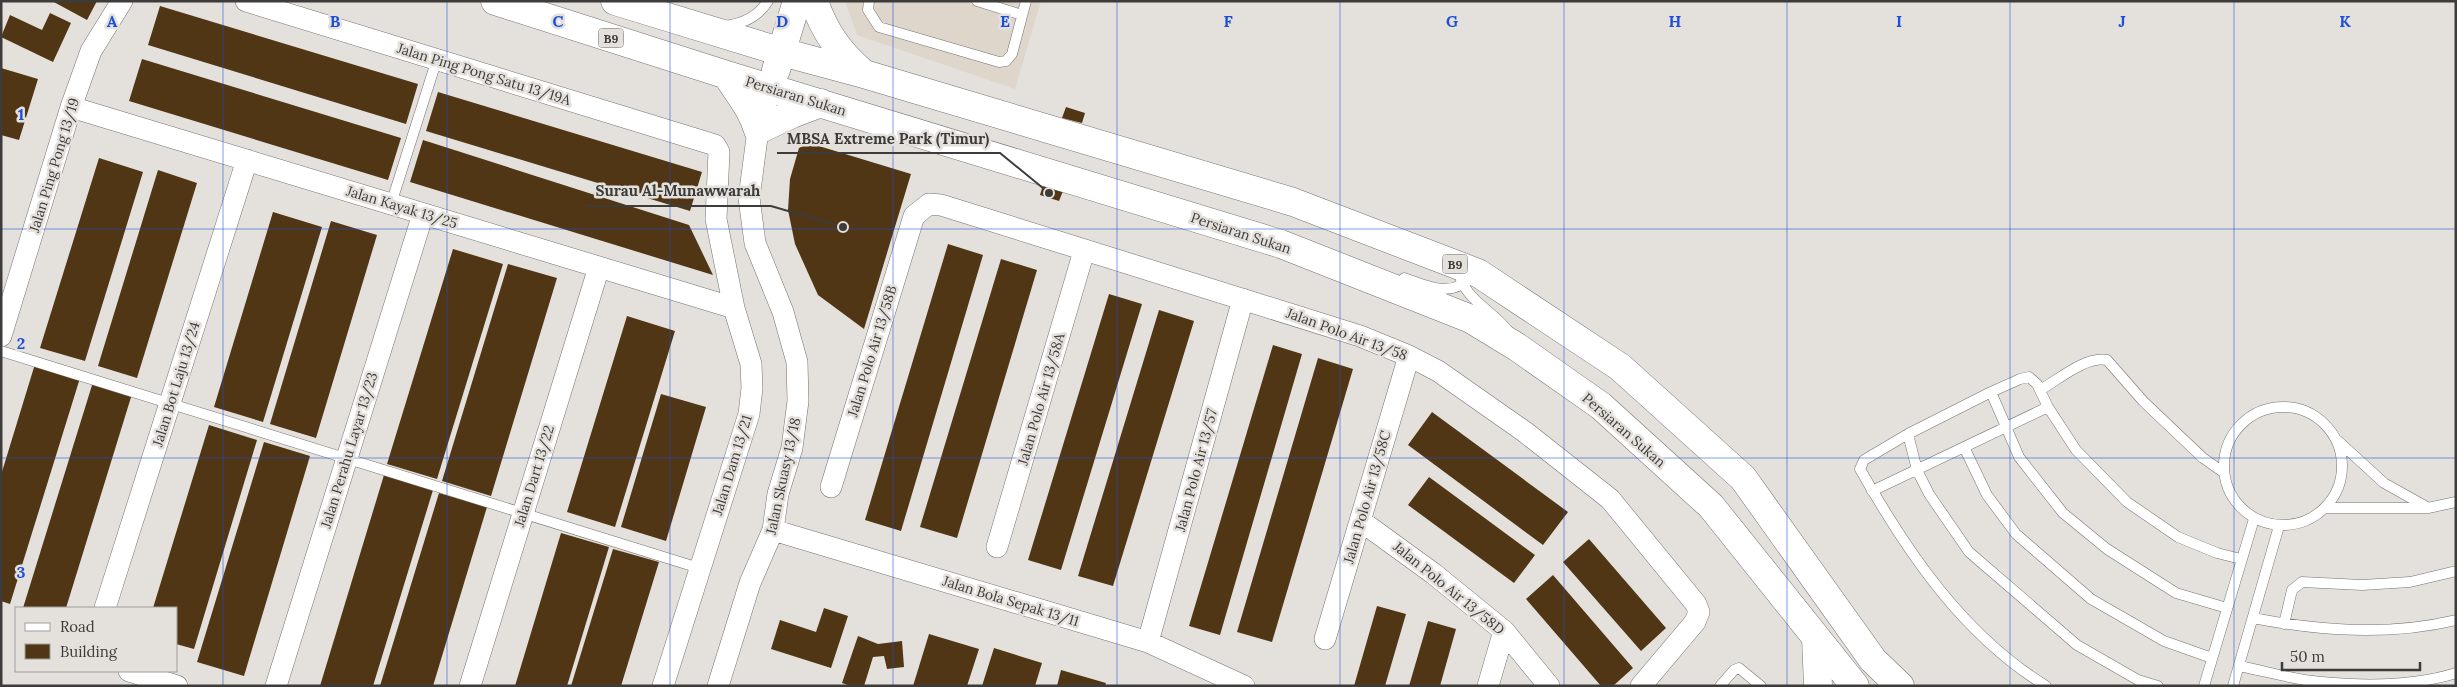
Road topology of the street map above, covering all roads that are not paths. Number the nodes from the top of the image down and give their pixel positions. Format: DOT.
graph roads {
  1 [pos="122,1"];
  2 [pos="246,1"];
  3 [pos="495,1"];
  4 [pos="615,1"];
  5 [pos="768,1"];
  6 [pos="797,1"];
  7 [pos="814,1"];
  8 [pos="869,1"];
  9 [pos="977,1"];
  10 [pos="1025,2"];
  11 [pos="1022,15"];
  12 [pos="704,29"];
  13 [pos="782,52"];
  14 [pos="437,59"];
  15 [pos="864,74"];
  16 [pos="727,75"];
  17 [pos="771,88"];
  18 [pos="821,103"];
  19 [pos="71,107"];
  20 [pos="758,130"];
  21 [pos="718,152"];
  22 [pos="247,160"];
  23 [pos="391,204"];
  24 [pos="423,214"];
  25 [pos="914,216"];
  26 [pos="1084,251"];
  27 [pos="599,267"];
  28 [pos="1355,273"];
  29 [pos="1466,274"];
  30 [pos="1243,299"];
  31 [pos="734,308"];
  32 [pos="1,336"];
  33 [pos="1517,347"];
  34 [pos="1,351"];
  35 [pos="1409,356"];
  36 [pos="2040,390"];
  37 [pos="1991,392"];
  38 [pos="170,404"];
  39 [pos="2048,407"];
  40 [pos="2007,427"];
  41 [pos="1908,434"];
  42 [pos="2337,440"];
  43 [pos="1964,447"];
  44 [pos="347,458"];
  45 [pos="1917,470"];
  46 [pos="2224,472"];
  47 [pos="830,487"];
  48 [pos="1872,491"];
  49 [pos="2456,502"];
  50 [pos="2326,508"];
  51 [pos="2428,508"];
  52 [pos="523,512"];
  53 [pos="2254,519"];
  54 [pos="1361,521"];
  55 [pos="2279,526"];
  56 [pos="773,530"];
  57 [pos="997,547"];
  58 [pos="2242,559"];
  59 [pos="699,568"];
  60 [pos="2456,571"];
  61 [pos="106,607"];
  62 [pos="2227,608"];
  63 [pos="2253,618"];
  64 [pos="2456,620"];
  65 [pos="2284,624"];
  66 [pos="1849,628"];
  67 [pos="1504,631"];
  68 [pos="1816,638"];
  69 [pos="1325,639"];
  70 [pos="1148,642"];
  71 [pos="2212,658"];
  72 [pos="2239,666"];
  73 [pos="133,672"];
  74 [pos="2456,673"];
  75 [pos="1850,684"];
  76 [pos="1899,685"];
  77 [pos="177,686"];
  78 [pos="276,686"];
  79 [pos="470,686"];
  80 [pos="663,686"];
  81 [pos="718,686"];
  82 [pos="1244,686"];
  83 [pos="1488,686"];
  84 [pos="1549,686"];
  85 [pos="1641,686"];
  86 [pos="1720,686"];
  87 [pos="1761,686"];
  88 [pos="1818,686"];
  89 [pos="2046,686"];
  90 [pos="2158,686"];
  91 [pos="2204,686"];
  92 [pos="2233,686"];
  1 -- 19 [label="street, Jalan Ping Pong 13/19"];
  2 -- 14 [label="street, Jalan Ping Pong Satu 13/19A"];
  3 -- 16 [label="main road, Persiaran Sukan / B9"];
  4 -- 12 [label="main road, B9"];
  5 -- 12 [label="lane"];
  6 -- 13 [label="main road"];
  7 -- 15 [label="main road"];
  8 -- 11 [label="lane"];
  9 -- 11 [label="lane"];
  10 -- 11 [label="lane"];
  12 -- 13 [label="main road, B9"];
  13 -- 15 [label="main road, B9"];
  13 -- 17 [label="main road"];
  14 -- 21 [label="street, Jalan Ping Pong Satu 13/19A"];
  14 -- 23 [label="lane"];
  15 -- 29 [label="main road, B9"];
  16 -- 17 [label="main road, Persiaran Sukan / B9"];
  16 -- 20 [label="main road"];
  17 -- 18 [label="main road, Persiaran Sukan / B9"];
  17 -- 20 [label="street, Jalan Skuasy 13/18"];
  18 -- 20 [label="main road"];
  18 -- 28 [label="main road, Persiaran Sukan / B9"];
  19 -- 22 [label="street, Jalan Kayak 13/25"];
  19 -- 32 [label="street, Jalan Ping Pong 13/19"];
  20 -- 56 [label="street, Jalan Skuasy 13/18"];
  21 -- 31 [label="street, Jalan Dam 13/21"];
  22 -- 23 [label="street, Jalan Kayak 13/25"];
  22 -- 38 [label="street, Jalan Bot Laju 13/24"];
  23 -- 24 [label="street, Jalan Kayak 13/25"];
  24 -- 27 [label="street, Jalan Kayak 13/25"];
  24 -- 44 [label="street, Jalan Perahu Layar 13/23"];
  25 -- 26 [label="street, Jalan Polo Air 13/58"];
  25 -- 47 [label="street, Jalan Polo Air 13/58B"];
  26 -- 30 [label="street, Jalan Polo Air 13/58"];
  26 -- 57 [label="street, Jalan Polo Air 13/58A"];
  27 -- 31 [label="street, Jalan Kayak 13/25"];
  27 -- 52 [label="street, Jalan Dart 13/22"];
  28 -- 29 [label="lane"];
  28 -- 33 [label="main road, Persiaran Sukan / B9"];
  29 -- 33 [label="lane"];
  29 -- 66 [label="main road, B9"];
  30 -- 35 [label="street, Jalan Polo Air 13/58"];
  30 -- 70 [label="street, Jalan Polo Air 13/57"];
  31 -- 59 [label="street, Jalan Dam 13/21"];
  33 -- 68 [label="main road, Persiaran Sukan / B9"];
  34 -- 38 [label="lane"];
  35 -- 54 [label="street, Jalan Polo Air 13/58C"];
  35 -- 85 [label="street, Jalan Polo Air 13/58"];
  36 -- 37 [label="lane"];
  36 -- 39 [label="lane"];
  36 -- 46 [label="lane"];
  37 -- 40 [label="lane"];
  37 -- 41 [label="lane"];
  38 -- 44 [label="lane"];
  38 -- 61 [label="street, Jalan Bot Laju 13/24"];
  39 -- 40 [label="lane"];
  39 -- 58 [label="lane"];
  40 -- 43 [label="lane"];
  40 -- 62 [label="lane"];
  41 -- 45 [label="lane"];
  41 -- 48 [label="lane"];
  42 -- 46 [label="lane"];
  42 -- 50 [label="lane"];
  42 -- 51 [label="lane"];
  43 -- 45 [label="lane"];
  43 -- 71 [label="lane"];
  44 -- 52 [label="lane"];
  44 -- 78 [label="street, Jalan Perahu Layar 13/23"];
  45 -- 48 [label="lane"];
  45 -- 90 [label="lane"];
  46 -- 53 [label="lane"];
  48 -- 89 [label="lane"];
  49 -- 51 [label="lane"];
  50 -- 51 [label="lane"];
  50 -- 55 [label="lane"];
  52 -- 59 [label="lane"];
  52 -- 79 [label="street, Jalan Dart 13/22"];
  53 -- 55 [label="lane"];
  53 -- 58 [label="lane"];
  54 -- 67 [label="street, Jalan Polo Air 13/58D"];
  54 -- 69 [label="street, Jalan Polo Air 13/58C"];
  55 -- 63 [label="lane"];
  56 -- 70 [label="street, Jalan Bola Sepak 13/11"];
  56 -- 81 [label="street, Jalan Skuasy 13/18"];
  58 -- 62 [label="lane"];
  59 -- 80 [label="street, Jalan Dam 13/21"];
  60 -- 65 [label="lane"];
  62 -- 71 [label="lane"];
  63 -- 65 [label="lane"];
  63 -- 72 [label="lane"];
  64 -- 65 [label="lane"];
  66 -- 75 [label="main road"];
  66 -- 76 [label="main road, B9"];
  67 -- 83 [label="street"];
  67 -- 84 [label="street, Jalan Polo Air 13/58D"];
  68 -- 75 [label="main road, Persiaran Sukan / B9"];
  68 -- 88 [label="main road"];
  70 -- 82 [label="street, Jalan Bola Sepak 13/11"];
  71 -- 91 [label="lane"];
  72 -- 74 [label="lane"];
  72 -- 92 [label="lane"];
  73 -- 77 [label="street"];
  75 -- 76 [label="main road"];
  86 -- 87 [label="lane"];
}
